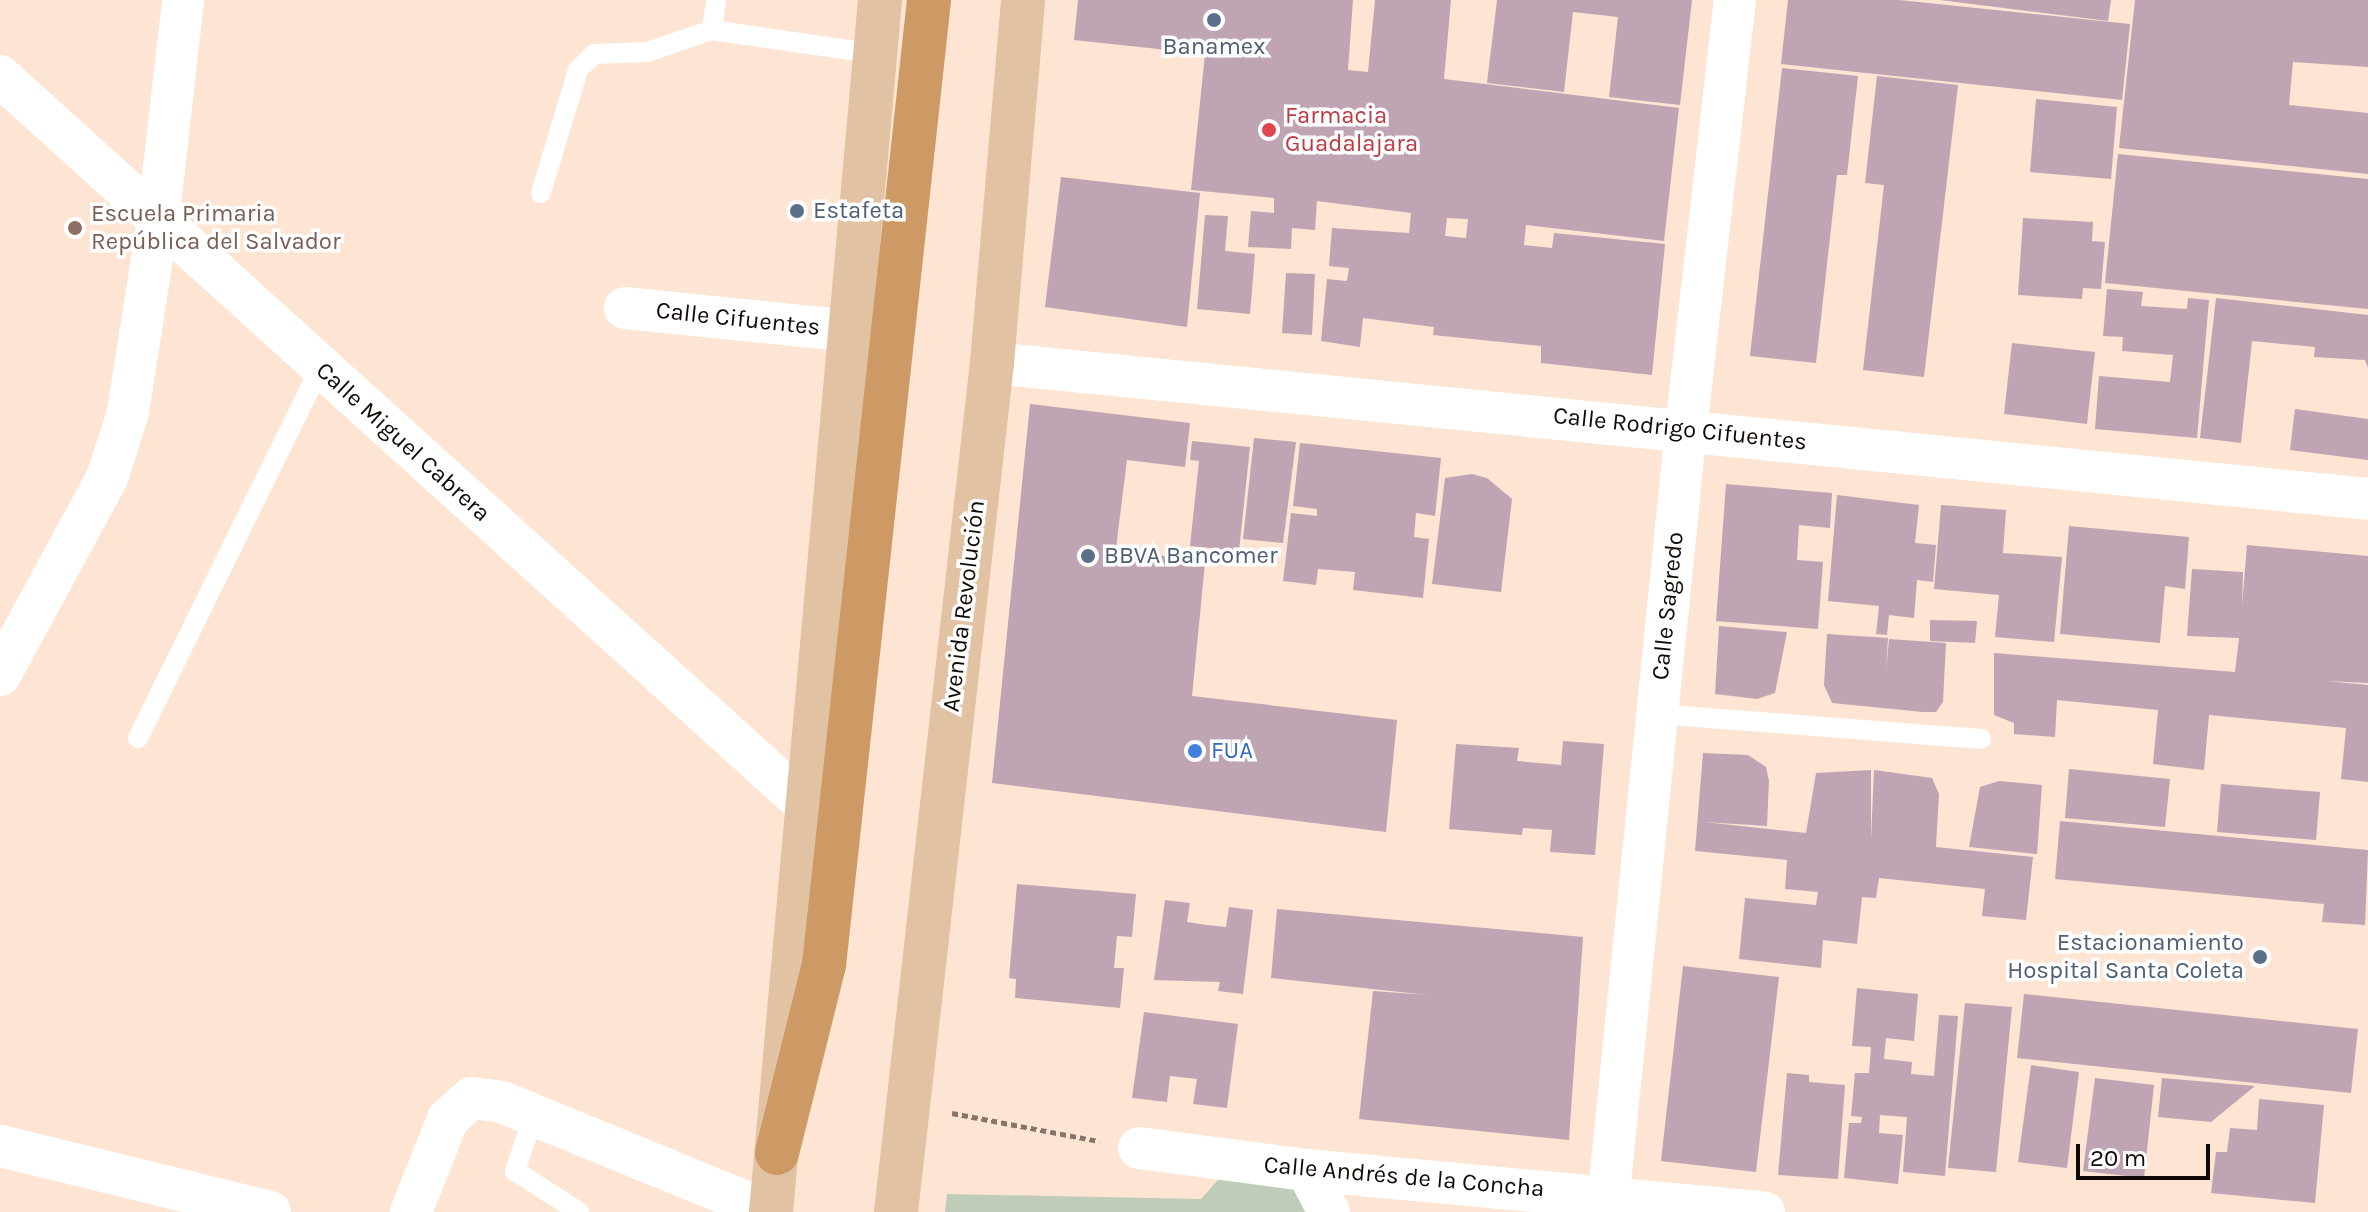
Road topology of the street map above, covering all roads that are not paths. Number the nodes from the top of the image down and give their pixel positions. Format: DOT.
graph roads {
  1 [pos="183,0"];
  2 [pos="716,0"];
  3 [pos="880,0"];
  4 [pos="929,0"];
  5 [pos="1023,0"];
  6 [pos="1735,0"];
  7 [pos="712,30"];
  8 [pos="876,54"];
  9 [pos="0,76"];
  10 [pos="541,193"];
  11 [pos="158,221"];
  12 [pos="625,308"];
  13 [pos="850,331"];
  14 [pos="992,363"];
  15 [pos="320,368"];
  16 [pos="1686,429"];
  17 [pos="2368,499"];
  18 [pos="0,675"];
  19 [pos="1657,714"];
  20 [pos="138,738"];
  21 [pos="1981,739"];
  22 [pos="807,806"];
  23 [pos="534,1115"];
  24 [pos="0,1146"];
  25 [pos="1139,1148"];
  26 [pos="777,1153"];
  27 [pos="1307,1170"];
  28 [pos="1608,1204"];
  29 [pos="270,1212"];
  30 [pos="411,1212"];
  31 [pos="579,1212"];
  32 [pos="770,1212"];
  33 [pos="896,1212"];
  34 [pos="1329,1212"];
  35 [pos="1764,1212"];
  1 -- 11 [label="street"];
  2 -- 7 [label="lane"];
  3 -- 8 [label="main road"];
  4 -- 26 [label="highway"];
  5 -- 14 [label="main road, Avenida Revolución"];
  6 -- 16 [label="street, Calle Sagredo"];
  7 -- 8 [label="lane"];
  7 -- 10 [label="lane"];
  8 -- 13 [label="main road"];
  9 -- 11 [label="street, Calle Miguel Cabrera"];
  11 -- 15 [label="street, Calle Miguel Cabrera"];
  11 -- 18 [label="street"];
  12 -- 13 [label="street, Calle Cifuentes"];
  13 -- 22 [label="main road"];
  14 -- 16 [label="street, Calle Rodrigo Cifuentes"];
  14 -- 33 [label="main road, Avenida Revolución"];
  15 -- 20 [label="lane"];
  15 -- 22 [label="street, Calle Miguel Cabrera"];
  16 -- 17 [label="street, Calle Rodrigo Cifuentes"];
  16 -- 19 [label="street, Calle Sagredo"];
  19 -- 21 [label="lane"];
  19 -- 28 [label="street, Calle Sagredo"];
  22 -- 26 [label="main road"];
  23 -- 30 [label="street"];
  23 -- 31 [label="lane"];
  23 -- 32 [label="street"];
  24 -- 29 [label="street"];
  25 -- 27 [label="street, Calle Andrés de la Concha"];
  26 -- 32 [label="main road"];
  27 -- 28 [label="street, Calle Andrés de la Concha"];
  27 -- 34 [label="street"];
  28 -- 35 [label="street, Calle Andrés de la Concha"];
}
